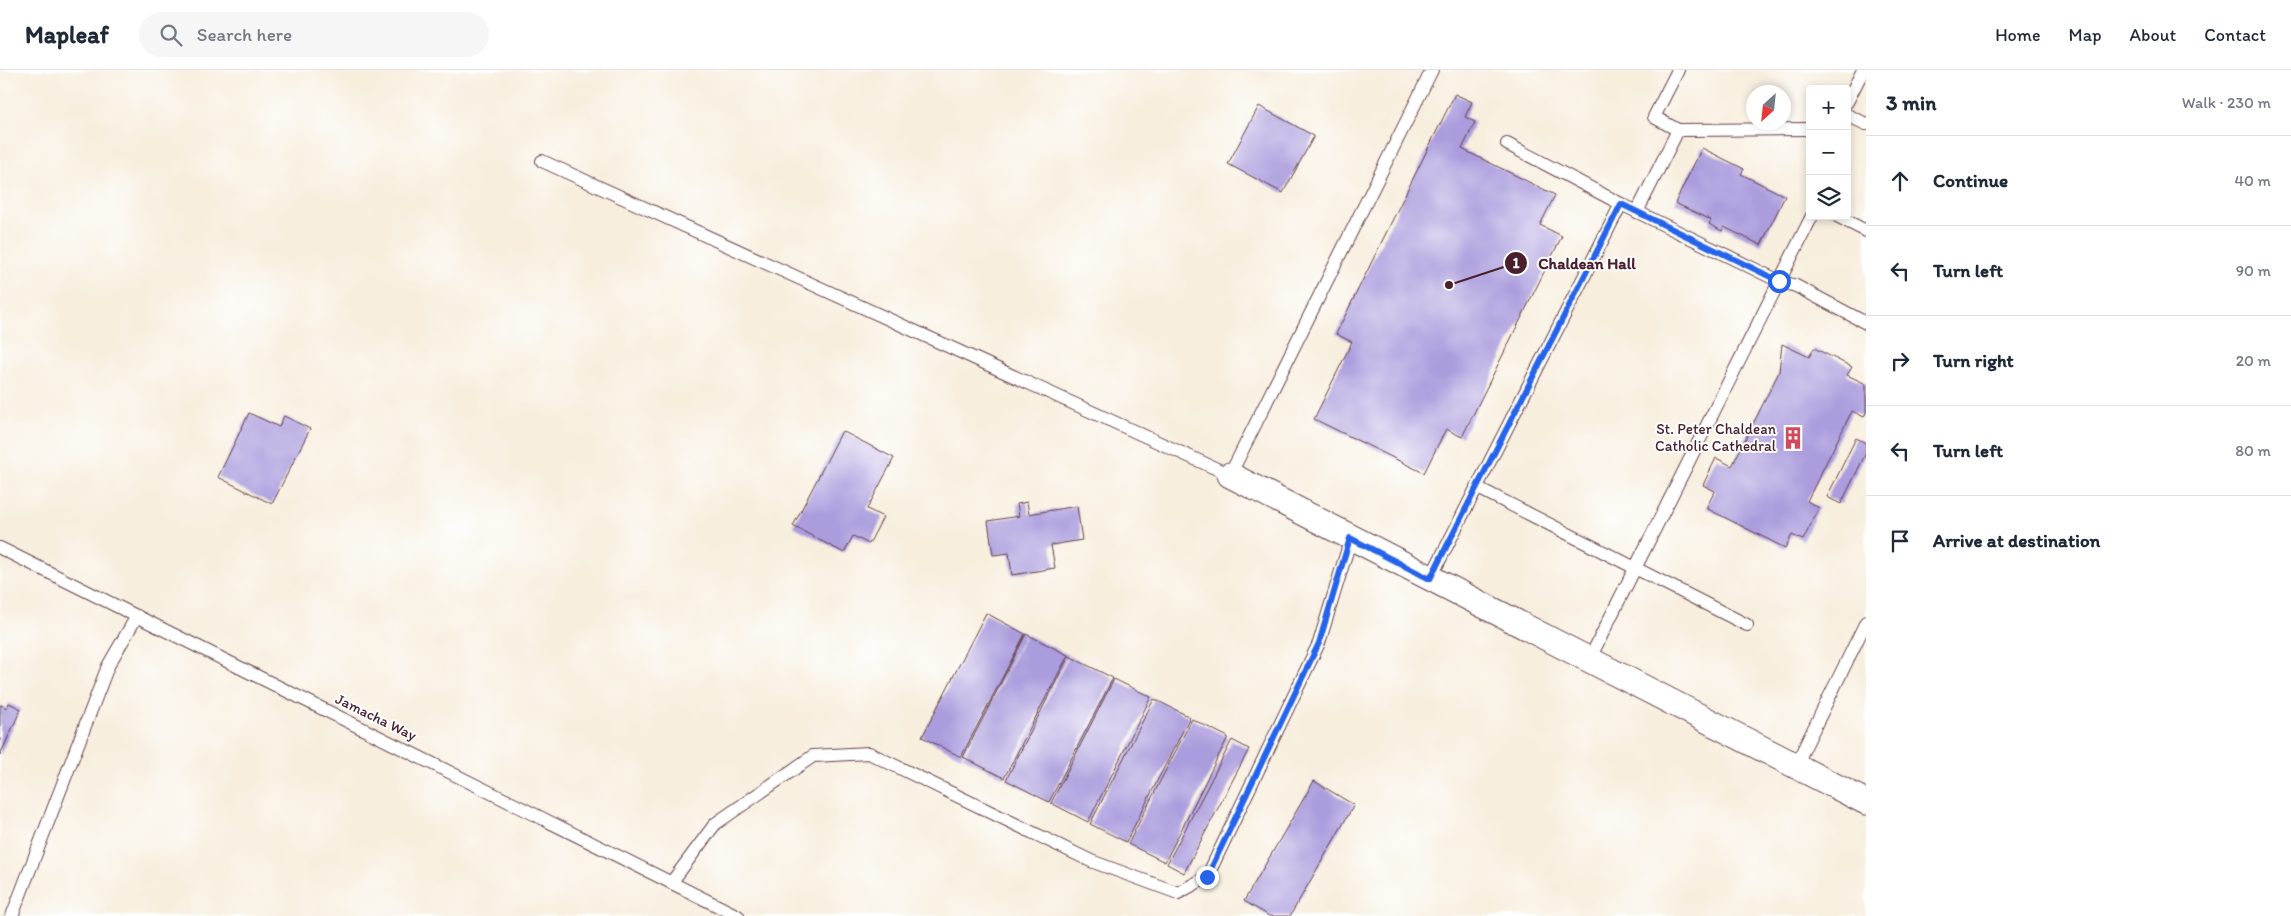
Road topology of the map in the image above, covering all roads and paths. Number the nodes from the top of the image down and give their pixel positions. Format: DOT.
graph roads {
  1 [pos="1432,70"];
  2 [pos="1678,70"];
  3 [pos="1863,70"];
  4 [pos="1851,94"];
  5 [pos="1851,117"];
  6 [pos="1866,124"];
  7 [pos="1806,129"];
  8 [pos="1678,130"];
  9 [pos="1508,144"];
  10 [pos="542,160"];
  11 [pos="1621,204"];
  12 [pos="1637,212"];
  13 [pos="1810,220"];
  14 [pos="1845,220"];
  15 [pos="1866,231"];
  16 [pos="1779,281"];
  17 [pos="1866,323"];
  18 [pos="1230,475"];
  19 [pos="1476,487"];
  20 [pos="1350,538"];
  21 [pos="0,548"];
  22 [pos="1635,567"];
  23 [pos="1430,579"];
  24 [pos="137,616"];
  25 [pos="1866,622"];
  26 [pos="1747,625"];
  27 [pos="1589,660"];
  28 [pos="1795,767"];
  29 [pos="1866,802"];
  30 [pos="671,883"];
  31 [pos="12,916"];
  32 [pos="738,916"];
  1 -- 18 [label="lane"];
  2 -- 8 [label="lane"];
  3 -- 4 [label="lane"];
  5 -- 6 [label="lane"];
  7 -- 8 [label="lane"];
  8 -- 12 [label="lane"];
  9 -- 11 [label="lane"];
  10 -- 18 [label="lane"];
  11 -- 12 [label="lane"];
  11 -- 19 [label="lane"];
  12 -- 16 [label="lane"];
  13 -- 16 [label="lane"];
  14 -- 15 [label="lane"];
  16 -- 17 [label="lane"];
  16 -- 22 [label="lane"];
  18 -- 20 [label="street"];
  19 -- 22 [label="lane"];
  19 -- 23 [label="lane"];
  20 -- 23 [label="street"];
  20 -- 30 [label="lane"];
  21 -- 24 [label="lane, Jamacha Way"];
  22 -- 26 [label="lane"];
  22 -- 27 [label="lane"];
  23 -- 27 [label="street"];
  24 -- 30 [label="lane, Jamacha Way"];
  24 -- 31 [label="lane"];
  25 -- 28 [label="lane"];
  27 -- 28 [label="street"];
  28 -- 29 [label="street"];
  30 -- 32 [label="lane, Jamacha Way"];
}
